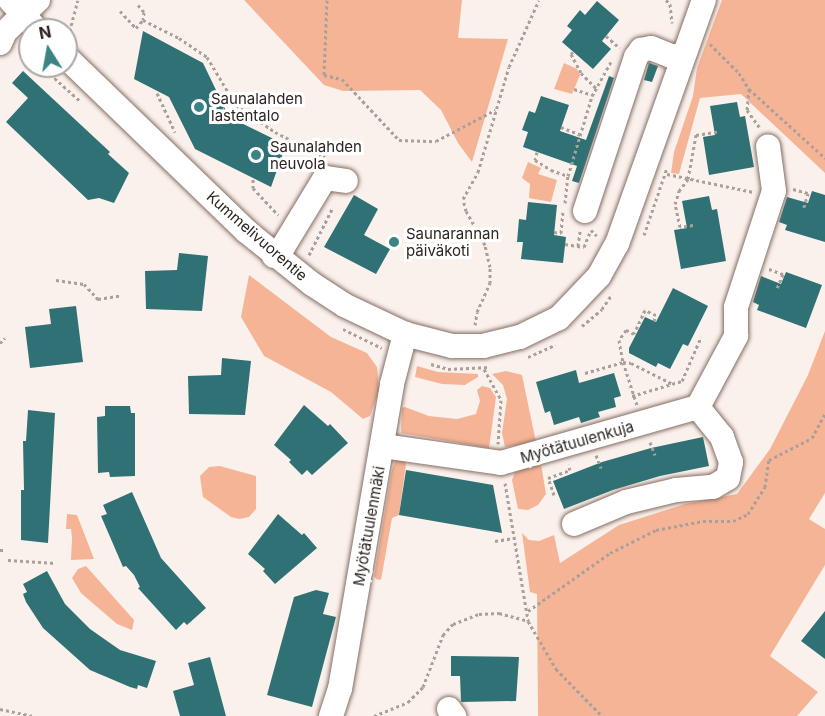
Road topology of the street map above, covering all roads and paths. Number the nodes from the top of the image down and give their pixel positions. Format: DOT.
graph roads {
  1 [pos="78,0"];
  2 [pos="327,0"];
  3 [pos="539,0"];
  4 [pos="666,0"];
  5 [pos="704,0"];
  6 [pos="138,5"];
  7 [pos="120,11"];
  8 [pos="72,18"];
  9 [pos="143,20"];
  10 [pos="673,28"];
  11 [pos="606,36"];
  12 [pos="705,40"];
  13 [pos="573,52"];
  14 [pos="682,57"];
  15 [pos="78,62"];
  16 [pos="596,88"];
  17 [pos="574,89"];
  18 [pos="749,89"];
  19 [pos="156,93"];
  20 [pos="592,96"];
  21 [pos="495,110"];
  22 [pos="561,128"];
  23 [pos="720,131"];
  24 [pos="581,135"];
  25 [pos="178,139"];
  26 [pos="768,146"];
  27 [pos="537,152"];
  28 [pos="825,158"];
  29 [pos="667,174"];
  30 [pos="568,176"];
  31 [pos="253,179"];
  32 [pos="688,179"];
  33 [pos="346,181"];
  34 [pos="774,191"];
  35 [pos="577,213"];
  36 [pos="693,225"];
  37 [pos="293,230"];
  38 [pos="554,232"];
  39 [pos="599,238"];
  40 [pos="565,244"];
  41 [pos="578,246"];
  42 [pos="274,255"];
  43 [pos="304,264"];
  44 [pos="56,280"];
  45 [pos="122,295"];
  46 [pos="654,321"];
  47 [pos="474,331"];
  48 [pos="405,334"];
  49 [pos="701,337"];
  50 [pos="5,338"];
  51 [pos="0,343"];
  52 [pos="623,362"];
  53 [pos="484,369"];
  54 [pos="585,373"];
  55 [pos="673,384"];
  56 [pos="632,396"];
  57 [pos="698,407"];
  58 [pos="825,414"];
  59 [pos="644,423"];
  60 [pos="382,446"];
  61 [pos="655,455"];
  62 [pos="501,462"];
  63 [pos="574,524"];
  64 [pos="515,538"];
  65 [pos="495,541"];
  66 [pos="0,549"];
  67 [pos="5,550"];
  68 [pos="8,560"];
  69 [pos="56,563"];
  70 [pos="528,611"];
  71 [pos="528,621"];
  72 [pos="0,709"];
  73 [pos="32,716"];
  74 [pos="331,716"];
  75 [pos="374,716"];
  76 [pos="602,716"];
  1 -- 8 [label="path"];
  2 -- 21 [label="path"];
  3 -- 21 [label="path"];
  4 -- 10 [label="path"];
  5 -- 14 [label="street, Kummelivuorentie"];
  6 -- 9 [label="path"];
  7 -- 9 [label="path"];
  9 -- 33 [label="path"];
  11 -- 16 [label="path"];
  12 -- 18 [label="path"];
  13 -- 16 [label="path"];
  14 -- 35 [label="street"];
  14 -- 48 [label="street, Kummelivuorentie"];
  15 -- 42 [label="street, Kummelivuorentie"];
  16 -- 20 [label="path"];
  17 -- 20 [label="path"];
  18 -- 26 [label="path"];
  18 -- 28 [label="path"];
  19 -- 25 [label="path"];
  20 -- 24 [label="path"];
  21 -- 47 [label="path"];
  22 -- 24 [label="path"];
  23 -- 32 [label="path"];
  24 -- 30 [label="path"];
  26 -- 34 [label="street"];
  27 -- 30 [label="path"];
  29 -- 32 [label="path"];
  30 -- 35 [label="path"];
  31 -- 37 [label="path"];
  32 -- 34 [label="path"];
  32 -- 36 [label="path"];
  33 -- 37 [label="street"];
  33 -- 43 [label="path"];
  34 -- 57 [label="street"];
  35 -- 38 [label="path"];
  35 -- 41 [label="path"];
  37 -- 42 [label="street"];
  39 -- 41 [label="path"];
  40 -- 41 [label="path"];
  42 -- 48 [label="street, Kummelivuorentie"];
  44 -- 45 [label="path"];
  46 -- 52 [label="path"];
  48 -- 60 [label="street, Myötätuulenmäki"];
  49 -- 55 [label="path"];
  50 -- 51 [label="path"];
  52 -- 54 [label="path"];
  52 -- 55 [label="path"];
  52 -- 56 [label="path"];
  53 -- 62 [label="path"];
  55 -- 56 [label="path"];
  56 -- 59 [label="path"];
  57 -- 59 [label="street, Myötätuulenkuja"];
  57 -- 63 [label="street"];
  58 -- 70 [label="path"];
  59 -- 61 [label="path"];
  59 -- 62 [label="street, Myötätuulenkuja"];
  60 -- 62 [label="street, Myötätuulenkuja"];
  60 -- 74 [label="street, Myötätuulenmäki"];
  62 -- 64 [label="path"];
  64 -- 65 [label="path"];
  64 -- 70 [label="path"];
  66 -- 67 [label="path"];
  68 -- 69 [label="path"];
  70 -- 71 [label="path"];
  71 -- 75 [label="path"];
  71 -- 76 [label="path"];
  72 -- 73 [label="path"];
}
